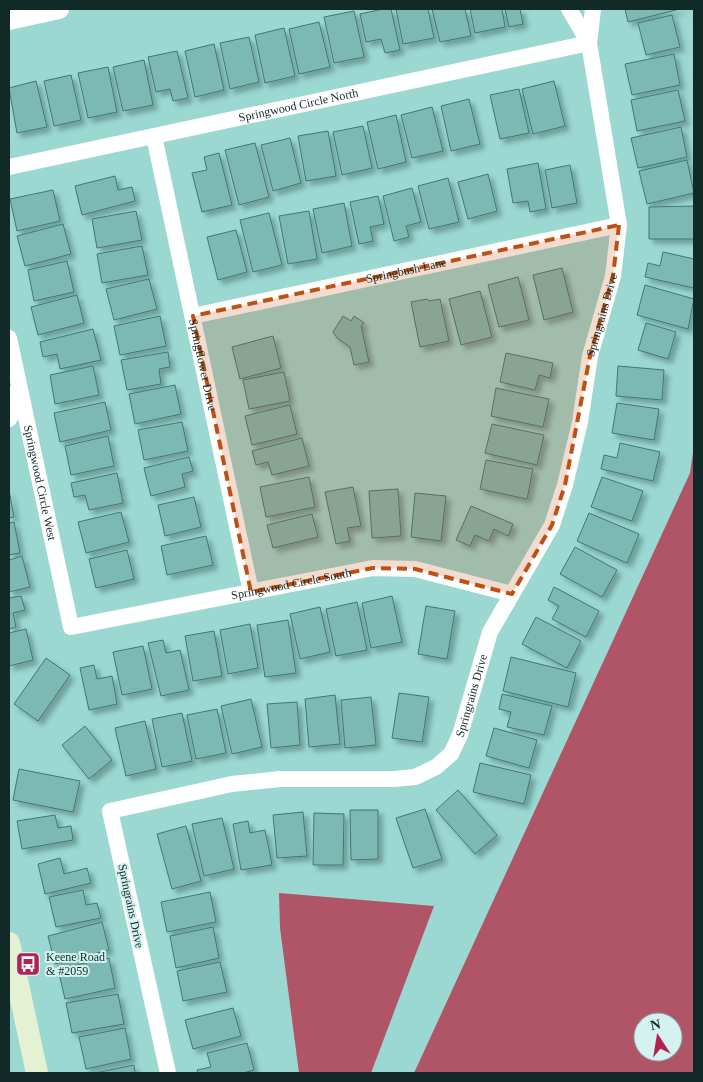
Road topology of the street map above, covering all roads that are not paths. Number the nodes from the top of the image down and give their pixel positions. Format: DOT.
graph roads {
  1 [pos="60,9"];
  2 [pos="569,9"];
  3 [pos="593,9"];
  4 [pos="9,20"];
  5 [pos="589,43"];
  6 [pos="154,136"];
  7 [pos="9,167"];
  8 [pos="619,225"];
  9 [pos="193,316"];
  10 [pos="9,338"];
  11 [pos="15,397"];
  12 [pos="9,419"];
  13 [pos="251,592"];
  14 [pos="512,594"];
  15 [pos="71,627"];
  16 [pos="9,943"];
  17 [pos="15,998"];
  18 [pos="37,1073"];
  19 [pos="168,1073"];
  1 -- 4 [label="street"];
  2 -- 5 [label="street, Springrains Drive"];
  3 -- 5 [label="street, Springrains Drive"];
  5 -- 6 [label="street, Springwood Circle North"];
  5 -- 8 [label="street, Springrains Drive"];
  6 -- 7 [label="street, Springwood Circle North"];
  6 -- 9 [label="street, Springflower Drive"];
  8 -- 9 [label="street, Springbush Lane"];
  8 -- 14 [label="street, Springrains Drive"];
  9 -- 13 [label="street, Springflower Drive"];
  10 -- 11 [label="street, Springwood Circle West"];
  11 -- 12 [label="street"];
  11 -- 15 [label="street, Springwood Circle West"];
  13 -- 14 [label="street, Springwood Circle South"];
  13 -- 15 [label="street, Springwood Circle South"];
  14 -- 19 [label="street, Springrains Drive"];
  16 -- 17 [label="main road"];
  17 -- 18 [label="main road"];
}
